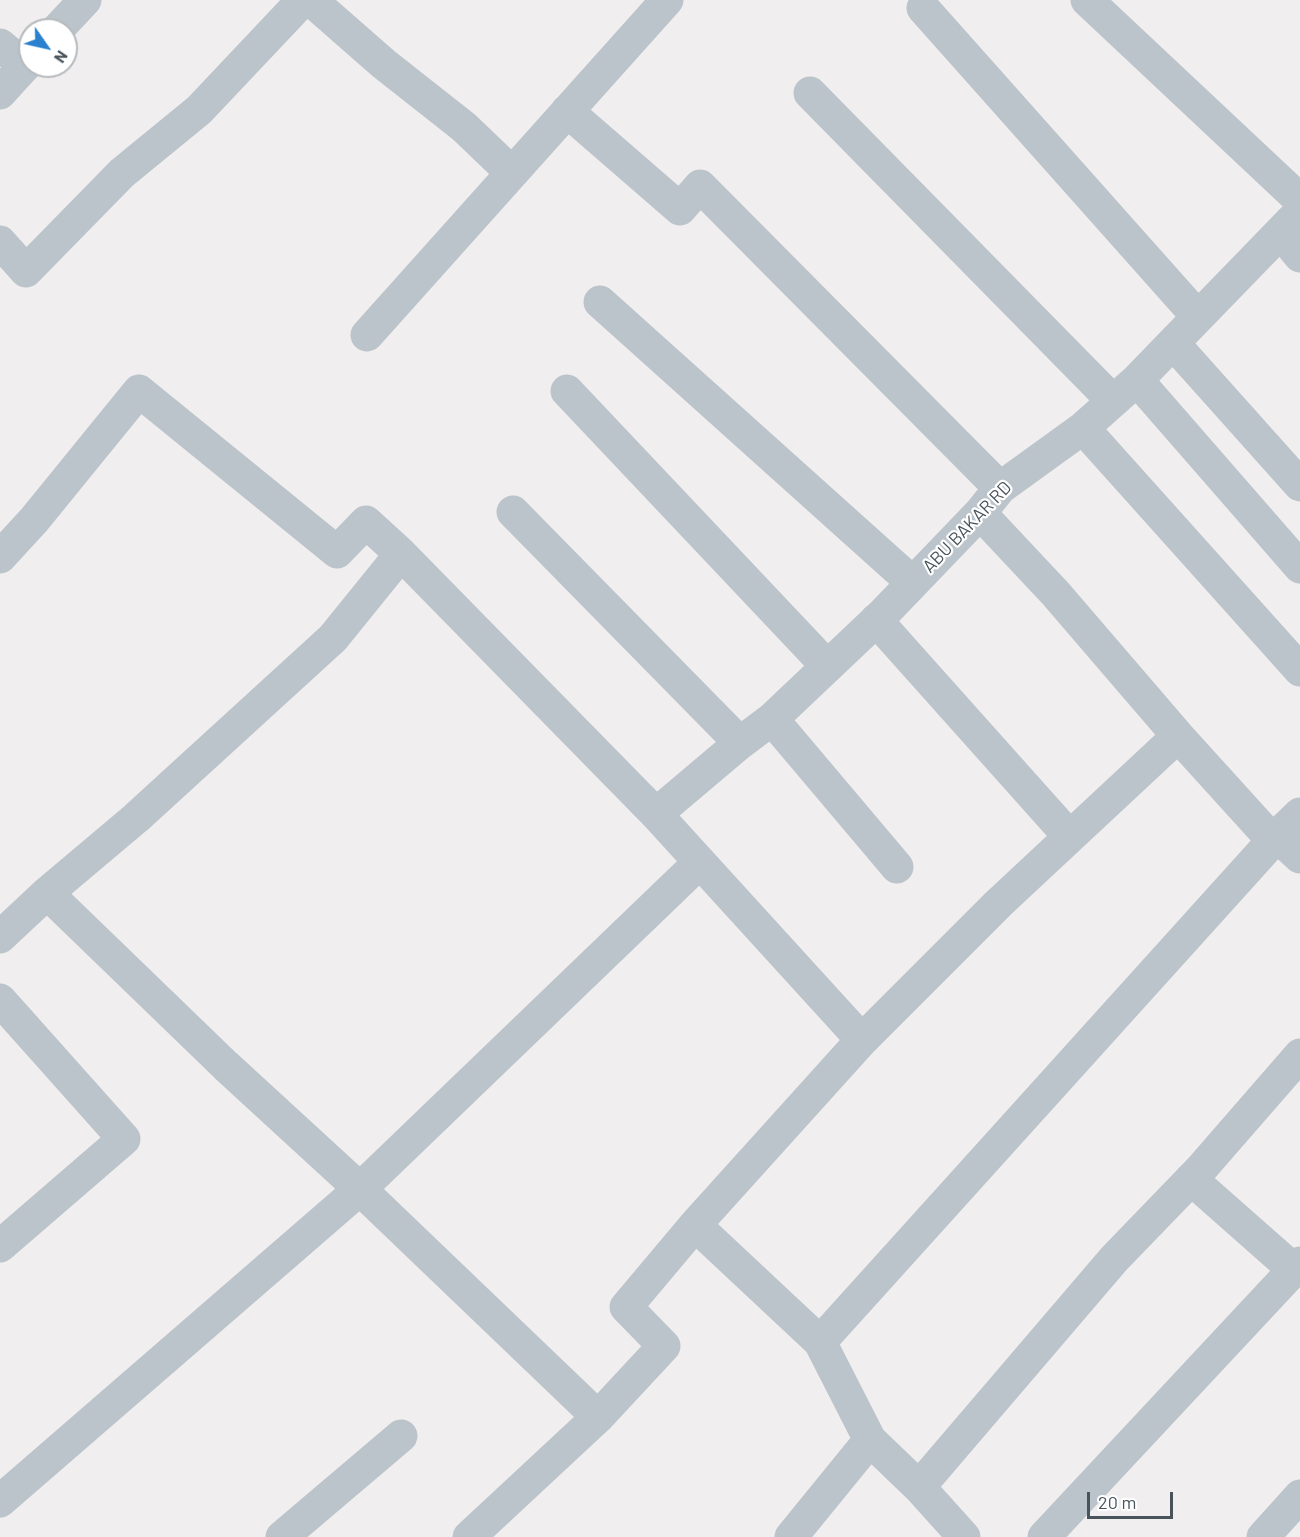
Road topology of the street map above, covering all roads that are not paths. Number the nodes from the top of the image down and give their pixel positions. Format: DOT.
graph roads {
  1 [pos="85,0"];
  2 [pos="303,0"];
  3 [pos="311,0"];
  4 [pos="667,0"];
  5 [pos="1086,0"];
  6 [pos="923,8"];
  7 [pos="68,18"];
  8 [pos="0,45"];
  9 [pos="18,57"];
  10 [pos="18,73"];
  11 [pos="0,93"];
  12 [pos="810,93"];
  13 [pos="567,111"];
  14 [pos="512,173"];
  15 [pos="1300,200"];
  16 [pos="1294,234"];
  17 [pos="0,242"];
  18 [pos="600,302"];
  19 [pos="1198,316"];
  20 [pos="367,335"];
  21 [pos="1173,343"];
  22 [pos="1137,380"];
  23 [pos="567,392"];
  24 [pos="1113,401"];
  25 [pos="1083,428"];
  26 [pos="1300,485"];
  27 [pos="1000,488"];
  28 [pos="513,512"];
  29 [pos="980,513"];
  30 [pos="401,554"];
  31 [pos="0,557"];
  32 [pos="1300,567"];
  33 [pos="913,583"];
  34 [pos="876,620"];
  35 [pos="827,666"];
  36 [pos="1300,670"];
  37 [pos="772,719"];
  38 [pos="1178,736"];
  39 [pos="740,743"];
  40 [pos="656,814"];
  41 [pos="1300,814"];
  42 [pos="1070,836"];
  43 [pos="1289,847"];
  44 [pos="699,863"];
  45 [pos="897,867"];
  46 [pos="47,893"];
  47 [pos="0,938"];
  48 [pos="0,1000"];
  49 [pos="862,1040"];
  50 [pos="1300,1055"];
  51 [pos="1191,1179"];
  52 [pos="360,1189"];
  53 [pos="695,1225"];
  54 [pos="0,1246"];
  55 [pos="1297,1267"];
  56 [pos="820,1342"];
  57 [pos="598,1417"];
  58 [pos="401,1436"];
  59 [pos="870,1440"];
  60 [pos="919,1487"];
  61 [pos="1300,1496"];
  62 [pos="0,1501"];
  63 [pos="282,1537"];
  64 [pos="469,1537"];
  65 [pos="791,1537"];
  66 [pos="964,1537"];
  67 [pos="1044,1537"];
  68 [pos="1263,1537"];
  1 -- 7 [label="street"];
  2 -- 17 [label="street"];
  3 -- 14 [label="street"];
  4 -- 13 [label="street"];
  5 -- 15 [label="street"];
  6 -- 19 [label="street"];
  8 -- 9 [label="street"];
  10 -- 11 [label="street"];
  12 -- 24 [label="street"];
  13 -- 14 [label="street"];
  13 -- 27 [label="street"];
  14 -- 20 [label="street"];
  16 -- 19 [label="street, ABU BAKAR RD"];
  18 -- 33 [label="street"];
  19 -- 21 [label="street, ABU BAKAR RD"];
  21 -- 22 [label="street, ABU BAKAR RD"];
  21 -- 26 [label="street"];
  22 -- 24 [label="street, ABU BAKAR RD"];
  22 -- 32 [label="street"];
  23 -- 35 [label="street"];
  24 -- 25 [label="street, ABU BAKAR RD"];
  25 -- 27 [label="street, ABU BAKAR RD"];
  25 -- 36 [label="street"];
  27 -- 29 [label="street, ABU BAKAR RD"];
  28 -- 39 [label="street"];
  29 -- 33 [label="street, ABU BAKAR RD"];
  29 -- 38 [label="street"];
  30 -- 31 [label="street"];
  30 -- 40 [label="street"];
  30 -- 46 [label="street"];
  33 -- 34 [label="street, ABU BAKAR RD"];
  34 -- 35 [label="street, ABU BAKAR RD"];
  34 -- 42 [label="street"];
  35 -- 37 [label="street, ABU BAKAR RD"];
  37 -- 39 [label="street, ABU BAKAR RD"];
  37 -- 45 [label="street"];
  38 -- 42 [label="street"];
  38 -- 43 [label="street"];
  39 -- 40 [label="street, ABU BAKAR RD"];
  40 -- 44 [label="street"];
  41 -- 43 [label="street"];
  42 -- 49 [label="street"];
  43 -- 56 [label="street"];
  44 -- 49 [label="street"];
  44 -- 52 [label="street"];
  46 -- 47 [label="street"];
  46 -- 52 [label="street"];
  48 -- 54 [label="street"];
  49 -- 53 [label="street"];
  50 -- 51 [label="street"];
  51 -- 55 [label="street"];
  51 -- 60 [label="street"];
  52 -- 57 [label="street"];
  52 -- 62 [label="street"];
  53 -- 56 [label="street"];
  53 -- 57 [label="street"];
  55 -- 67 [label="street"];
  56 -- 59 [label="street"];
  57 -- 64 [label="street"];
  58 -- 63 [label="street"];
  59 -- 60 [label="street"];
  59 -- 65 [label="street"];
  60 -- 66 [label="street"];
  61 -- 68 [label="street"];
}
